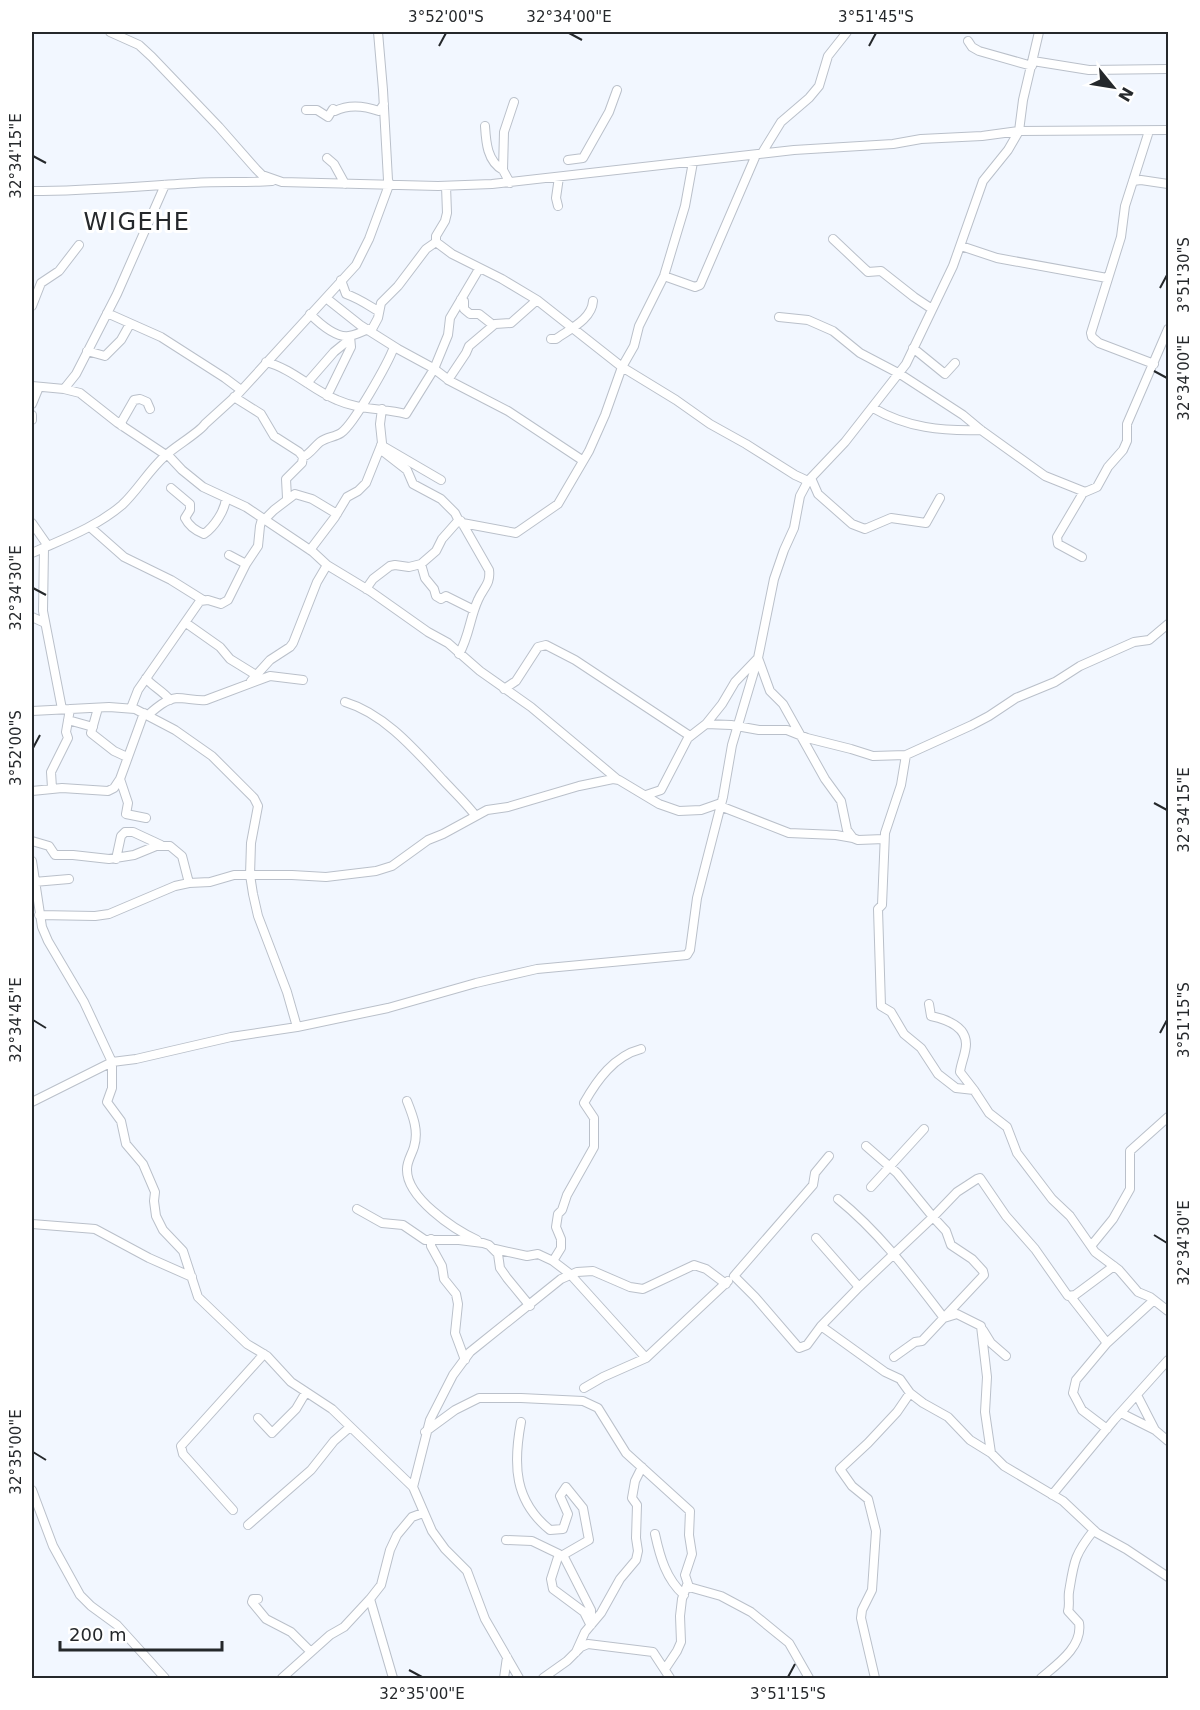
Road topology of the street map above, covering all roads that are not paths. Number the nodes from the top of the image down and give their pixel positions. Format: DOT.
graph roads {
  1 [pos="110,32"];
  2 [pos="378,32"];
  3 [pos="848,32"];
  4 [pos="1039,32"];
  5 [pos="968,41"];
  6 [pos="1032,63"];
  7 [pos="1168,69"];
  8 [pos="617,90"];
  9 [pos="514,102"];
  10 [pos="384,104"];
  11 [pos="306,110"];
  12 [pos="485,126"];
  13 [pos="1168,130"];
  14 [pos="1019,131"];
  15 [pos="1149,131"];
  16 [pos="759,154"];
  17 [pos="327,158"];
  18 [pos="693,162"];
  19 [pos="503,170"];
  20 [pos="562,176"];
  21 [pos="274,180"];
  22 [pos="1133,181"];
  23 [pos="510,183"];
  24 [pos="345,184"];
  25 [pos="1168,184"];
  26 [pos="165,185"];
  27 [pos="390,185"];
  28 [pos="446,186"];
  29 [pos="32,190"];
  30 [pos="558,206"];
  31 [pos="832,238"];
  32 [pos="436,242"];
  33 [pos="79,245"];
  34 [pos="961,246"];
  35 [pos="480,269"];
  36 [pos="664,276"];
  37 [pos="1107,278"];
  38 [pos="341,280"];
  39 [pos="326,298"];
  40 [pos="461,299"];
  41 [pos="537,300"];
  42 [pos="593,301"];
  43 [pos="32,306"];
  44 [pos="932,309"];
  45 [pos="378,311"];
  46 [pos="107,313"];
  47 [pos="310,314"];
  48 [pos="779,317"];
  49 [pos="130,324"];
  50 [pos="493,326"];
  51 [pos="571,328"];
  52 [pos="1168,329"];
  53 [pos="370,330"];
  54 [pos="350,338"];
  55 [pos="551,339"];
  56 [pos="394,347"];
  57 [pos="913,348"];
  58 [pos="87,351"];
  59 [pos="1159,354"];
  60 [pos="1168,359"];
  61 [pos="266,362"];
  62 [pos="955,363"];
  63 [pos="1154,364"];
  64 [pos="622,367"];
  65 [pos="434,369"];
  66 [pos="900,374"];
  67 [pos="448,380"];
  68 [pos="307,383"];
  69 [pos="35,386"];
  70 [pos="64,389"];
  71 [pos="241,390"];
  72 [pos="327,396"];
  73 [pos="234,397"];
  74 [pos="32,404"];
  75 [pos="362,407"];
  76 [pos="873,408"];
  77 [pos="150,409"];
  78 [pos="382,409"];
  79 [pos="32,415"];
  80 [pos="32,420"];
  81 [pos="122,426"];
  82 [pos="981,430"];
  83 [pos="381,447"];
  84 [pos="166,454"];
  85 [pos="303,457"];
  86 [pos="582,460"];
  87 [pos="441,480"];
  88 [pos="810,480"];
  89 [pos="171,488"];
  90 [pos="1085,492"];
  91 [pos="226,498"];
  92 [pos="287,498"];
  93 [pos="940,498"];
  94 [pos="337,514"];
  95 [pos="263,520"];
  96 [pos="460,521"];
  97 [pos="32,523"];
  98 [pos="90,527"];
  99 [pos="46,547"];
  100 [pos="310,550"];
  101 [pos="32,554"];
  102 [pos="229,555"];
  103 [pos="1082,557"];
  104 [pos="246,564"];
  105 [pos="421,564"];
  106 [pos="327,565"];
  107 [pos="366,589"];
  108 [pos="203,600"];
  109 [pos="474,610"];
  110 [pos="32,617"];
  111 [pos="45,622"];
  112 [pos="186,622"];
  113 [pos="1168,624"];
  114 [pos="459,654"];
  115 [pos="758,658"];
  116 [pos="256,675"];
  117 [pos="146,678"];
  118 [pos="303,680"];
  119 [pos="249,683"];
  120 [pos="504,689"];
  121 [pos="170,700"];
  122 [pos="345,702"];
  123 [pos="98,708"];
  124 [pos="131,708"];
  125 [pos="66,709"];
  126 [pos="32,711"];
  127 [pos="146,714"];
  128 [pos="69,720"];
  129 [pos="706,724"];
  130 [pos="738,726"];
  131 [pos="93,727"];
  132 [pos="800,735"];
  133 [pos="690,736"];
  134 [pos="906,755"];
  135 [pos="127,757"];
  136 [pos="120,778"];
  137 [pos="617,779"];
  138 [pos="52,788"];
  139 [pos="32,791"];
  140 [pos="646,795"];
  141 [pos="721,805"];
  142 [pos="476,814"];
  143 [pos="146,818"];
  144 [pos="853,838"];
  145 [pos="884,839"];
  146 [pos="32,841"];
  147 [pos="161,846"];
  148 [pos="116,859"];
  149 [pos="32,861"];
  150 [pos="250,875"];
  151 [pos="69,879"];
  152 [pos="34,882"];
  153 [pos="189,883"];
  154 [pos="37,914"];
  155 [pos="928,1004"];
  156 [pos="297,1027"];
  157 [pos="641,1048"];
  158 [pos="112,1062"];
  159 [pos="974,1090"];
  160 [pos="408,1101"];
  161 [pos="32,1102"];
  162 [pos="1168,1117"];
  163 [pos="924,1129"];
  164 [pos="866,1146"];
  165 [pos="829,1156"];
  166 [pos="888,1167"];
  167 [pos="871,1187"];
  168 [pos="838,1199"];
  169 [pos="357,1209"];
  170 [pos="933,1217"];
  171 [pos="32,1224"];
  172 [pos="816,1238"];
  173 [pos="431,1239"];
  174 [pos="483,1243"];
  175 [pos="1091,1246"];
  176 [pos="495,1249"];
  177 [pos="894,1254"];
  178 [pos="553,1261"];
  179 [pos="1114,1266"];
  180 [pos="570,1274"];
  181 [pos="192,1276"];
  182 [pos="734,1276"];
  183 [pos="726,1284"];
  184 [pos="859,1287"];
  185 [pos="1071,1297"];
  186 [pos="1154,1300"];
  187 [pos="530,1306"];
  188 [pos="1168,1311"];
  189 [pos="944,1318"];
  190 [pos="821,1326"];
  191 [pos="981,1326"];
  192 [pos="1107,1343"];
  193 [pos="264,1354"];
  194 [pos="1006,1356"];
  195 [pos="894,1357"];
  196 [pos="646,1358"];
  197 [pos="465,1360"];
  198 [pos="1168,1360"];
  199 [pos="584,1388"];
  200 [pos="306,1392"];
  201 [pos="910,1393"];
  202 [pos="1137,1395"];
  203 [pos="1120,1413"];
  204 [pos="258,1418"];
  205 [pos="521,1422"];
  206 [pos="350,1427"];
  207 [pos="1107,1429"];
  208 [pos="1155,1430"];
  209 [pos="425,1432"];
  210 [pos="1168,1441"];
  211 [pos="991,1453"];
  212 [pos="642,1467"];
  213 [pos="413,1487"];
  214 [pos="32,1490"];
  215 [pos="1052,1495"];
  216 [pos="233,1510"];
  217 [pos="423,1513"];
  218 [pos="248,1525"];
  219 [pos="1094,1530"];
  220 [pos="655,1534"];
  221 [pos="506,1540"];
  222 [pos="1168,1577"];
  223 [pos="687,1585"];
  224 [pos="684,1595"];
  225 [pos="258,1599"];
  226 [pos="370,1599"];
  227 [pos="591,1625"];
  228 [pos="311,1652"];
  229 [pos="576,1652"];
  230 [pos="507,1658"];
  231 [pos="665,1669"];
  232 [pos="165,1678"];
  233 [pos="282,1678"];
  234 [pos="393,1678"];
  235 [pos="504,1678"];
  236 [pos="519,1678"];
  237 [pos="543,1678"];
  238 [pos="670,1678"];
  239 [pos="809,1678"];
  240 [pos="875,1678"];
  241 [pos="1041,1678"];
  1 -- 21 [label="street"];
  2 -- 10 [label="street"];
  3 -- 16 [label="street"];
  4 -- 6 [label="street"];
  5 -- 6 [label="street"];
  6 -- 7 [label="street"];
  6 -- 14 [label="street"];
  8 -- 20 [label="street"];
  9 -- 19 [label="street"];
  10 -- 11 [label="street"];
  10 -- 27 [label="street"];
  12 -- 19 [label="street"];
  13 -- 15 [label="street"];
  14 -- 15 [label="street"];
  14 -- 16 [label="street"];
  14 -- 34 [label="street"];
  15 -- 22 [label="street"];
  16 -- 18 [label="street"];
  16 -- 36 [label="street"];
  17 -- 24 [label="street"];
  18 -- 20 [label="street"];
  18 -- 36 [label="street"];
  19 -- 23 [label="street"];
  20 -- 23 [label="street"];
  20 -- 30 [label="street"];
  21 -- 24 [label="street"];
  21 -- 26 [label="street"];
  22 -- 25 [label="street"];
  22 -- 37 [label="street"];
  23 -- 28 [label="street"];
  24 -- 27 [label="street"];
  26 -- 29 [label="street"];
  26 -- 46 [label="street"];
  27 -- 28 [label="street"];
  27 -- 38 [label="street"];
  28 -- 32 [label="street"];
  31 -- 44 [label="street"];
  32 -- 35 [label="street"];
  32 -- 45 [label="street"];
  33 -- 43 [label="street"];
  34 -- 37 [label="street"];
  34 -- 44 [label="street"];
  35 -- 40 [label="street"];
  35 -- 41 [label="street"];
  36 -- 64 [label="street"];
  37 -- 63 [label="street"];
  38 -- 39 [label="street"];
  38 -- 45 [label="street"];
  39 -- 47 [label="street"];
  39 -- 53 [label="street"];
  40 -- 50 [label="street"];
  40 -- 65 [label="street"];
  41 -- 50 [label="street"];
  41 -- 51 [label="street"];
  42 -- 51 [label="street"];
  44 -- 57 [label="street"];
  45 -- 53 [label="street"];
  46 -- 49 [label="street"];
  46 -- 58 [label="street"];
  47 -- 54 [label="street"];
  47 -- 61 [label="street"];
  48 -- 66 [label="street"];
  49 -- 58 [label="street"];
  49 -- 71 [label="street"];
  50 -- 67 [label="street"];
  51 -- 55 [label="street"];
  51 -- 64 [label="street"];
  52 -- 59 [label="street"];
  53 -- 54 [label="street"];
  53 -- 56 [label="street"];
  54 -- 68 [label="street"];
  54 -- 72 [label="street"];
  56 -- 65 [label="street"];
  56 -- 75 [label="street"];
  57 -- 62 [label="street"];
  57 -- 66 [label="street"];
  58 -- 70 [label="street"];
  59 -- 60 [label="street"];
  59 -- 63 [label="street"];
  61 -- 68 [label="street"];
  61 -- 71 [label="street"];
  63 -- 90 [label="street"];
  64 -- 86 [label="street"];
  64 -- 88 [label="street"];
  65 -- 67 [label="street"];
  65 -- 78 [label="street"];
  66 -- 76 [label="street"];
  66 -- 82 [label="street"];
  67 -- 86 [label="street"];
  68 -- 72 [label="street"];
  69 -- 70 [label="street"];
  69 -- 74 [label="street"];
  70 -- 81 [label="street"];
  71 -- 73 [label="street"];
  72 -- 75 [label="street"];
  73 -- 84 [label="street"];
  73 -- 85 [label="street"];
  75 -- 78 [label="street"];
  75 -- 85 [label="street"];
  76 -- 82 [label="street"];
  76 -- 88 [label="street"];
  77 -- 81 [label="street"];
  78 -- 83 [label="street"];
  79 -- 80 [label="street"];
  81 -- 84 [label="street"];
  82 -- 90 [label="street"];
  83 -- 87 [label="street"];
  83 -- 94 [label="street"];
  83 -- 96 [label="street"];
  84 -- 91 [label="street"];
  84 -- 98 [label="street"];
  85 -- 92 [label="street"];
  86 -- 96 [label="street"];
  88 -- 93 [label="street"];
  88 -- 115 [label="street"];
  89 -- 91 [label="street"];
  90 -- 103 [label="street"];
  91 -- 95 [label="street"];
  92 -- 94 [label="street"];
  92 -- 95 [label="street"];
  94 -- 100 [label="street"];
  95 -- 100 [label="street"];
  95 -- 104 [label="street"];
  96 -- 105 [label="street"];
  96 -- 109 [label="street"];
  97 -- 99 [label="street"];
  98 -- 99 [label="street"];
  98 -- 108 [label="street"];
  99 -- 101 [label="street"];
  99 -- 111 [label="street"];
  100 -- 106 [label="street"];
  102 -- 104 [label="street"];
  104 -- 108 [label="street"];
  105 -- 107 [label="street"];
  105 -- 109 [label="street"];
  106 -- 107 [label="street"];
  106 -- 116 [label="street"];
  107 -- 114 [label="street"];
  108 -- 112 [label="street"];
  109 -- 114 [label="street"];
  110 -- 111 [label="street"];
  111 -- 125 [label="street"];
  112 -- 116 [label="street"];
  112 -- 117 [label="street"];
  113 -- 134 [label="street"];
  114 -- 120 [label="street"];
  115 -- 129 [label="street"];
  115 -- 130 [label="street"];
  115 -- 132 [label="street"];
  116 -- 119 [label="street"];
  117 -- 121 [label="street"];
  117 -- 124 [label="street"];
  118 -- 119 [label="street"];
  119 -- 121 [label="street"];
  120 -- 133 [label="street"];
  120 -- 137 [label="street"];
  121 -- 127 [label="street"];
  122 -- 142 [label="street"];
  123 -- 124 [label="street"];
  123 -- 125 [label="street"];
  123 -- 131 [label="street"];
  124 -- 127 [label="street"];
  125 -- 126 [label="street"];
  125 -- 128 [label="street"];
  127 -- 135 [label="street"];
  127 -- 150 [label="street"];
  128 -- 131 [label="street"];
  128 -- 138 [label="street"];
  129 -- 130 [label="street"];
  129 -- 133 [label="street"];
  130 -- 132 [label="street"];
  130 -- 141 [label="street"];
  131 -- 135 [label="street"];
  132 -- 134 [label="street"];
  132 -- 144 [label="street"];
  133 -- 140 [label="street"];
  134 -- 145 [label="street"];
  135 -- 136 [label="street"];
  136 -- 138 [label="street"];
  136 -- 143 [label="street"];
  137 -- 140 [label="street"];
  137 -- 142 [label="street"];
  138 -- 139 [label="street"];
  140 -- 141 [label="street"];
  141 -- 144 [label="street"];
  141 -- 156 [label="street"];
  142 -- 150 [label="street"];
  144 -- 145 [label="street"];
  145 -- 159 [label="street"];
  146 -- 148 [label="street"];
  147 -- 148 [label="street"];
  147 -- 148 [label="street"];
  147 -- 153 [label="street"];
  149 -- 152 [label="street"];
  150 -- 153 [label="street"];
  150 -- 156 [label="street"];
  151 -- 152 [label="street"];
  152 -- 154 [label="street"];
  153 -- 154 [label="street"];
  154 -- 158 [label="street"];
  155 -- 159 [label="street"];
  156 -- 158 [label="street"];
  157 -- 178 [label="street"];
  158 -- 161 [label="street"];
  158 -- 181 [label="street"];
  159 -- 175 [label="street"];
  160 -- 174 [label="street"];
  162 -- 175 [label="street"];
  163 -- 166 [label="street"];
  164 -- 166 [label="street"];
  165 -- 182 [label="street"];
  166 -- 167 [label="street"];
  166 -- 170 [label="street"];
  168 -- 177 [label="street"];
  169 -- 173 [label="street"];
  170 -- 177 [label="street"];
  170 -- 185 [label="street"];
  170 -- 189 [label="street"];
  171 -- 181 [label="street"];
  172 -- 184 [label="street"];
  173 -- 174 [label="street"];
  173 -- 197 [label="street"];
  174 -- 176 [label="street"];
  175 -- 179 [label="street"];
  176 -- 178 [label="street"];
  176 -- 187 [label="street"];
  177 -- 184 [label="street"];
  177 -- 189 [label="street"];
  178 -- 180 [label="street"];
  179 -- 185 [label="street"];
  179 -- 186 [label="street"];
  180 -- 183 [label="street"];
  180 -- 187 [label="street"];
  180 -- 196 [label="street"];
  181 -- 193 [label="street"];
  182 -- 183 [label="street"];
  182 -- 190 [label="street"];
  183 -- 196 [label="street"];
  184 -- 190 [label="street"];
  185 -- 192 [label="street"];
  186 -- 188 [label="street"];
  186 -- 192 [label="street"];
  187 -- 197 [label="street"];
  189 -- 191 [label="street"];
  189 -- 195 [label="street"];
  190 -- 201 [label="street"];
  191 -- 194 [label="street"];
  191 -- 211 [label="street"];
  192 -- 207 [label="street"];
  193 -- 200 [label="street"];
  193 -- 216 [label="street"];
  196 -- 199 [label="street"];
  197 -- 209 [label="street"];
  198 -- 202 [label="street"];
  200 -- 204 [label="street"];
  200 -- 206 [label="street"];
  201 -- 211 [label="street"];
  201 -- 240 [label="street"];
  202 -- 203 [label="street"];
  202 -- 208 [label="street"];
  203 -- 207 [label="street"];
  203 -- 208 [label="street"];
  205 -- 227 [label="street"];
  206 -- 213 [label="street"];
  206 -- 218 [label="street"];
  207 -- 215 [label="street"];
  208 -- 210 [label="street"];
  209 -- 212 [label="street"];
  209 -- 213 [label="street"];
  211 -- 215 [label="street"];
  212 -- 223 [label="street"];
  212 -- 227 [label="street"];
  213 -- 217 [label="street"];
  214 -- 232 [label="street"];
  215 -- 219 [label="street"];
  217 -- 226 [label="street"];
  217 -- 230 [label="street"];
  219 -- 222 [label="street"];
  219 -- 241 [label="street"];
  220 -- 224 [label="street"];
  221 -- 227 [label="street"];
  223 -- 224 [label="street"];
  223 -- 239 [label="street"];
  224 -- 231 [label="street"];
  225 -- 228 [label="street"];
  226 -- 228 [label="street"];
  226 -- 234 [label="street"];
  227 -- 229 [label="street"];
  228 -- 233 [label="street"];
  229 -- 231 [label="street"];
  229 -- 237 [label="street"];
  230 -- 235 [label="street"];
  230 -- 236 [label="street"];
  231 -- 238 [label="street"];
}
